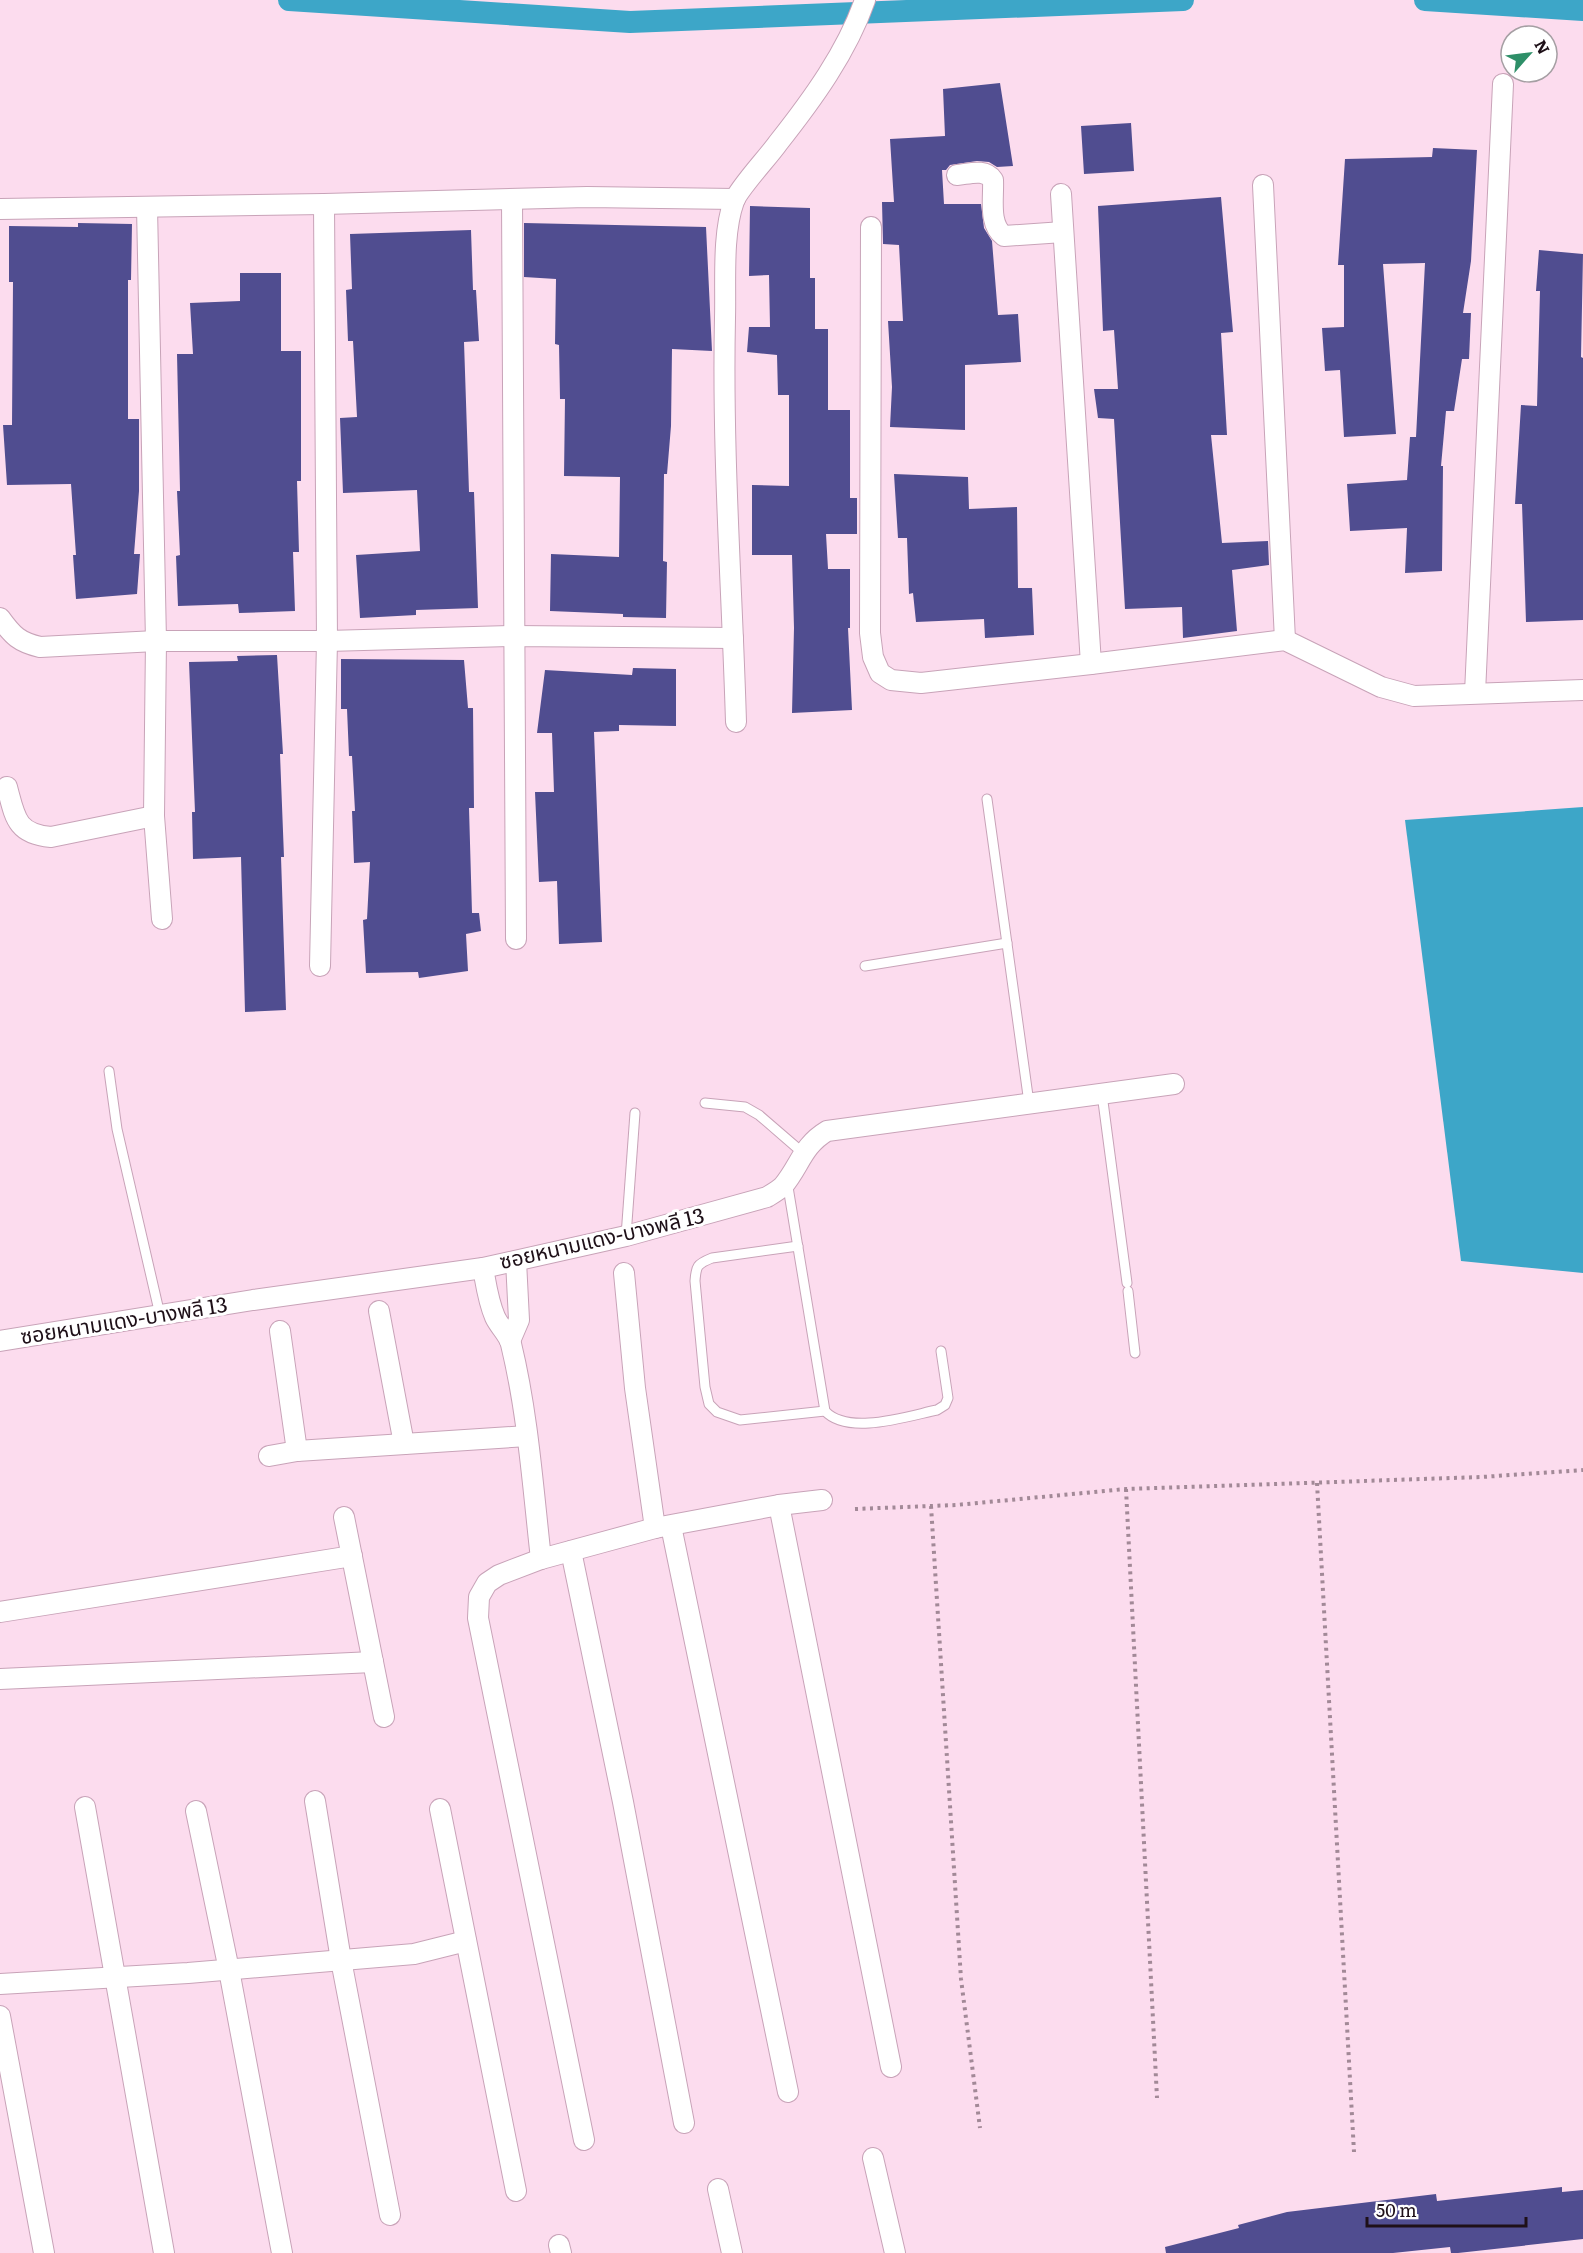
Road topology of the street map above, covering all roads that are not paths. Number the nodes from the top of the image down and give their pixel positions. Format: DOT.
graph roads {
  1 [pos="864,0"];
  2 [pos="1503,84"];
  3 [pos="957,175"];
  4 [pos="1263,185"];
  5 [pos="1061,194"];
  6 [pos="512,199"];
  7 [pos="735,199"];
  8 [pos="324,204"];
  9 [pos="147,207"];
  10 [pos="0,209"];
  11 [pos="871,227"];
  12 [pos="1063,232"];
  13 [pos="0,618"];
  14 [pos="514,636"];
  15 [pos="733,638"];
  16 [pos="327,640"];
  17 [pos="1285,640"];
  18 [pos="156,641"];
  19 [pos="1091,664"];
  20 [pos="1583,690"];
  21 [pos="1475,693"];
  22 [pos="736,722"];
  23 [pos="7,787"];
  24 [pos="987,799"];
  25 [pos="154,816"];
  26 [pos="162,919"];
  27 [pos="516,939"];
  28 [pos="1007,943"];
  29 [pos="320,966"];
  30 [pos="865,966"];
  31 [pos="109,1071"];
  32 [pos="1174,1084"];
  33 [pos="1102,1094"];
  34 [pos="705,1103"];
  35 [pos="1029,1103"];
  36 [pos="635,1113"];
  37 [pos="802,1153"];
  38 [pos="787,1179"];
  39 [pos="626,1236"];
  40 [pos="798,1246"];
  41 [pos="516,1261"];
  42 [pos="483,1268"];
  43 [pos="624,1273"];
  44 [pos="378,1311"];
  45 [pos="160,1315"];
  46 [pos="280,1331"];
  47 [pos="0,1341"];
  48 [pos="510,1341"];
  49 [pos="942,1351"];
  50 [pos="1135,1353"];
  51 [pos="825,1411"];
  52 [pos="527,1436"];
  53 [pos="404,1444"];
  54 [pos="297,1451"];
  55 [pos="269,1456"];
  56 [pos="822,1500"];
  57 [pos="779,1505"];
  58 [pos="344,1517"];
  59 [pos="663,1527"];
  60 [pos="571,1551"];
  61 [pos="352,1556"];
  62 [pos="541,1559"];
  63 [pos="0,1612"];
  64 [pos="373,1662"];
  65 [pos="0,1679"];
  66 [pos="384,1717"];
  67 [pos="315,1802"];
  68 [pos="85,1807"];
  69 [pos="440,1809"];
  70 [pos="196,1811"];
  71 [pos="466,1941"];
  72 [pos="341,1960"];
  73 [pos="228,1970"];
  74 [pos="114,1978"];
  75 [pos="0,1984"];
  76 [pos="0,2016"];
  77 [pos="891,2067"];
  78 [pos="788,2092"];
  79 [pos="684,2123"];
  80 [pos="584,2140"];
  81 [pos="873,2158"];
  82 [pos="718,2188"];
  83 [pos="516,2191"];
  84 [pos="390,2215"];
  85 [pos="44,2253"];
  86 [pos="164,2253"];
  87 [pos="282,2253"];
  88 [pos="732,2253"];
  89 [pos="895,2253"];
  1 -- 7 [label="street"];
  2 -- 21 [label="street"];
  3 -- 12 [label="street"];
  4 -- 17 [label="street"];
  5 -- 12 [label="street"];
  6 -- 7 [label="street"];
  6 -- 8 [label="street"];
  6 -- 14 [label="street"];
  7 -- 15 [label="street"];
  8 -- 9 [label="street"];
  8 -- 16 [label="street"];
  9 -- 10 [label="street"];
  9 -- 18 [label="street"];
  11 -- 19 [label="street"];
  12 -- 19 [label="street"];
  13 -- 18 [label="street"];
  14 -- 15 [label="street"];
  14 -- 16 [label="street"];
  14 -- 27 [label="street"];
  15 -- 22 [label="street"];
  16 -- 18 [label="street"];
  16 -- 29 [label="street"];
  17 -- 19 [label="street"];
  17 -- 21 [label="street"];
  18 -- 25 [label="street"];
  20 -- 21 [label="street"];
  23 -- 25 [label="street"];
  24 -- 28 [label="lane"];
  25 -- 26 [label="street"];
  28 -- 30 [label="lane"];
  28 -- 35 [label="lane"];
  31 -- 45 [label="lane"];
  32 -- 33 [label="street, ซอยหนามแดง-บางพลี 13"];
  33 -- 35 [label="street, ซอยหนามแดง-บางพลี 13"];
  33 -- 50 [label="lane"];
  34 -- 37 [label="lane"];
  35 -- 37 [label="street, ซอยหนามแดง-บางพลี 13"];
  36 -- 39 [label="lane"];
  37 -- 38 [label="street, ซอยหนามแดง-บางพลี 13"];
  38 -- 39 [label="street, ซอยหนามแดง-บางพลี 13"];
  38 -- 40 [label="lane"];
  39 -- 41 [label="street, ซอยหนามแดง-บางพลี 13"];
  40 -- 51 [label="lane"];
  40 -- 51 [label="lane"];
  41 -- 42 [label="street, ซอยหนามแดง-บางพลี 13"];
  41 -- 48 [label="street"];
  42 -- 45 [label="street, ซอยหนามแดง-บางพลี 13"];
  42 -- 48 [label="street"];
  43 -- 59 [label="street"];
  44 -- 53 [label="street"];
  45 -- 47 [label="street, ซอยหนามแดง-บางพลี 13"];
  46 -- 54 [label="street"];
  48 -- 52 [label="street"];
  49 -- 51 [label="lane"];
  52 -- 53 [label="street"];
  52 -- 62 [label="street"];
  53 -- 54 [label="street"];
  54 -- 55 [label="street"];
  56 -- 57 [label="street"];
  57 -- 59 [label="street"];
  57 -- 77 [label="street"];
  58 -- 61 [label="street"];
  59 -- 60 [label="street"];
  59 -- 78 [label="street"];
  60 -- 62 [label="street"];
  60 -- 79 [label="street"];
  61 -- 63 [label="street"];
  61 -- 64 [label="street"];
  62 -- 80 [label="street"];
  64 -- 65 [label="street"];
  64 -- 66 [label="street"];
  67 -- 72 [label="street"];
  68 -- 74 [label="street"];
  69 -- 71 [label="street"];
  70 -- 73 [label="street"];
  71 -- 72 [label="street"];
  71 -- 83 [label="street"];
  72 -- 73 [label="street"];
  72 -- 84 [label="street"];
  73 -- 74 [label="street"];
  73 -- 87 [label="street"];
  74 -- 75 [label="street"];
  74 -- 86 [label="street"];
  76 -- 85 [label="street"];
  81 -- 89 [label="street"];
  82 -- 88 [label="street"];
}
